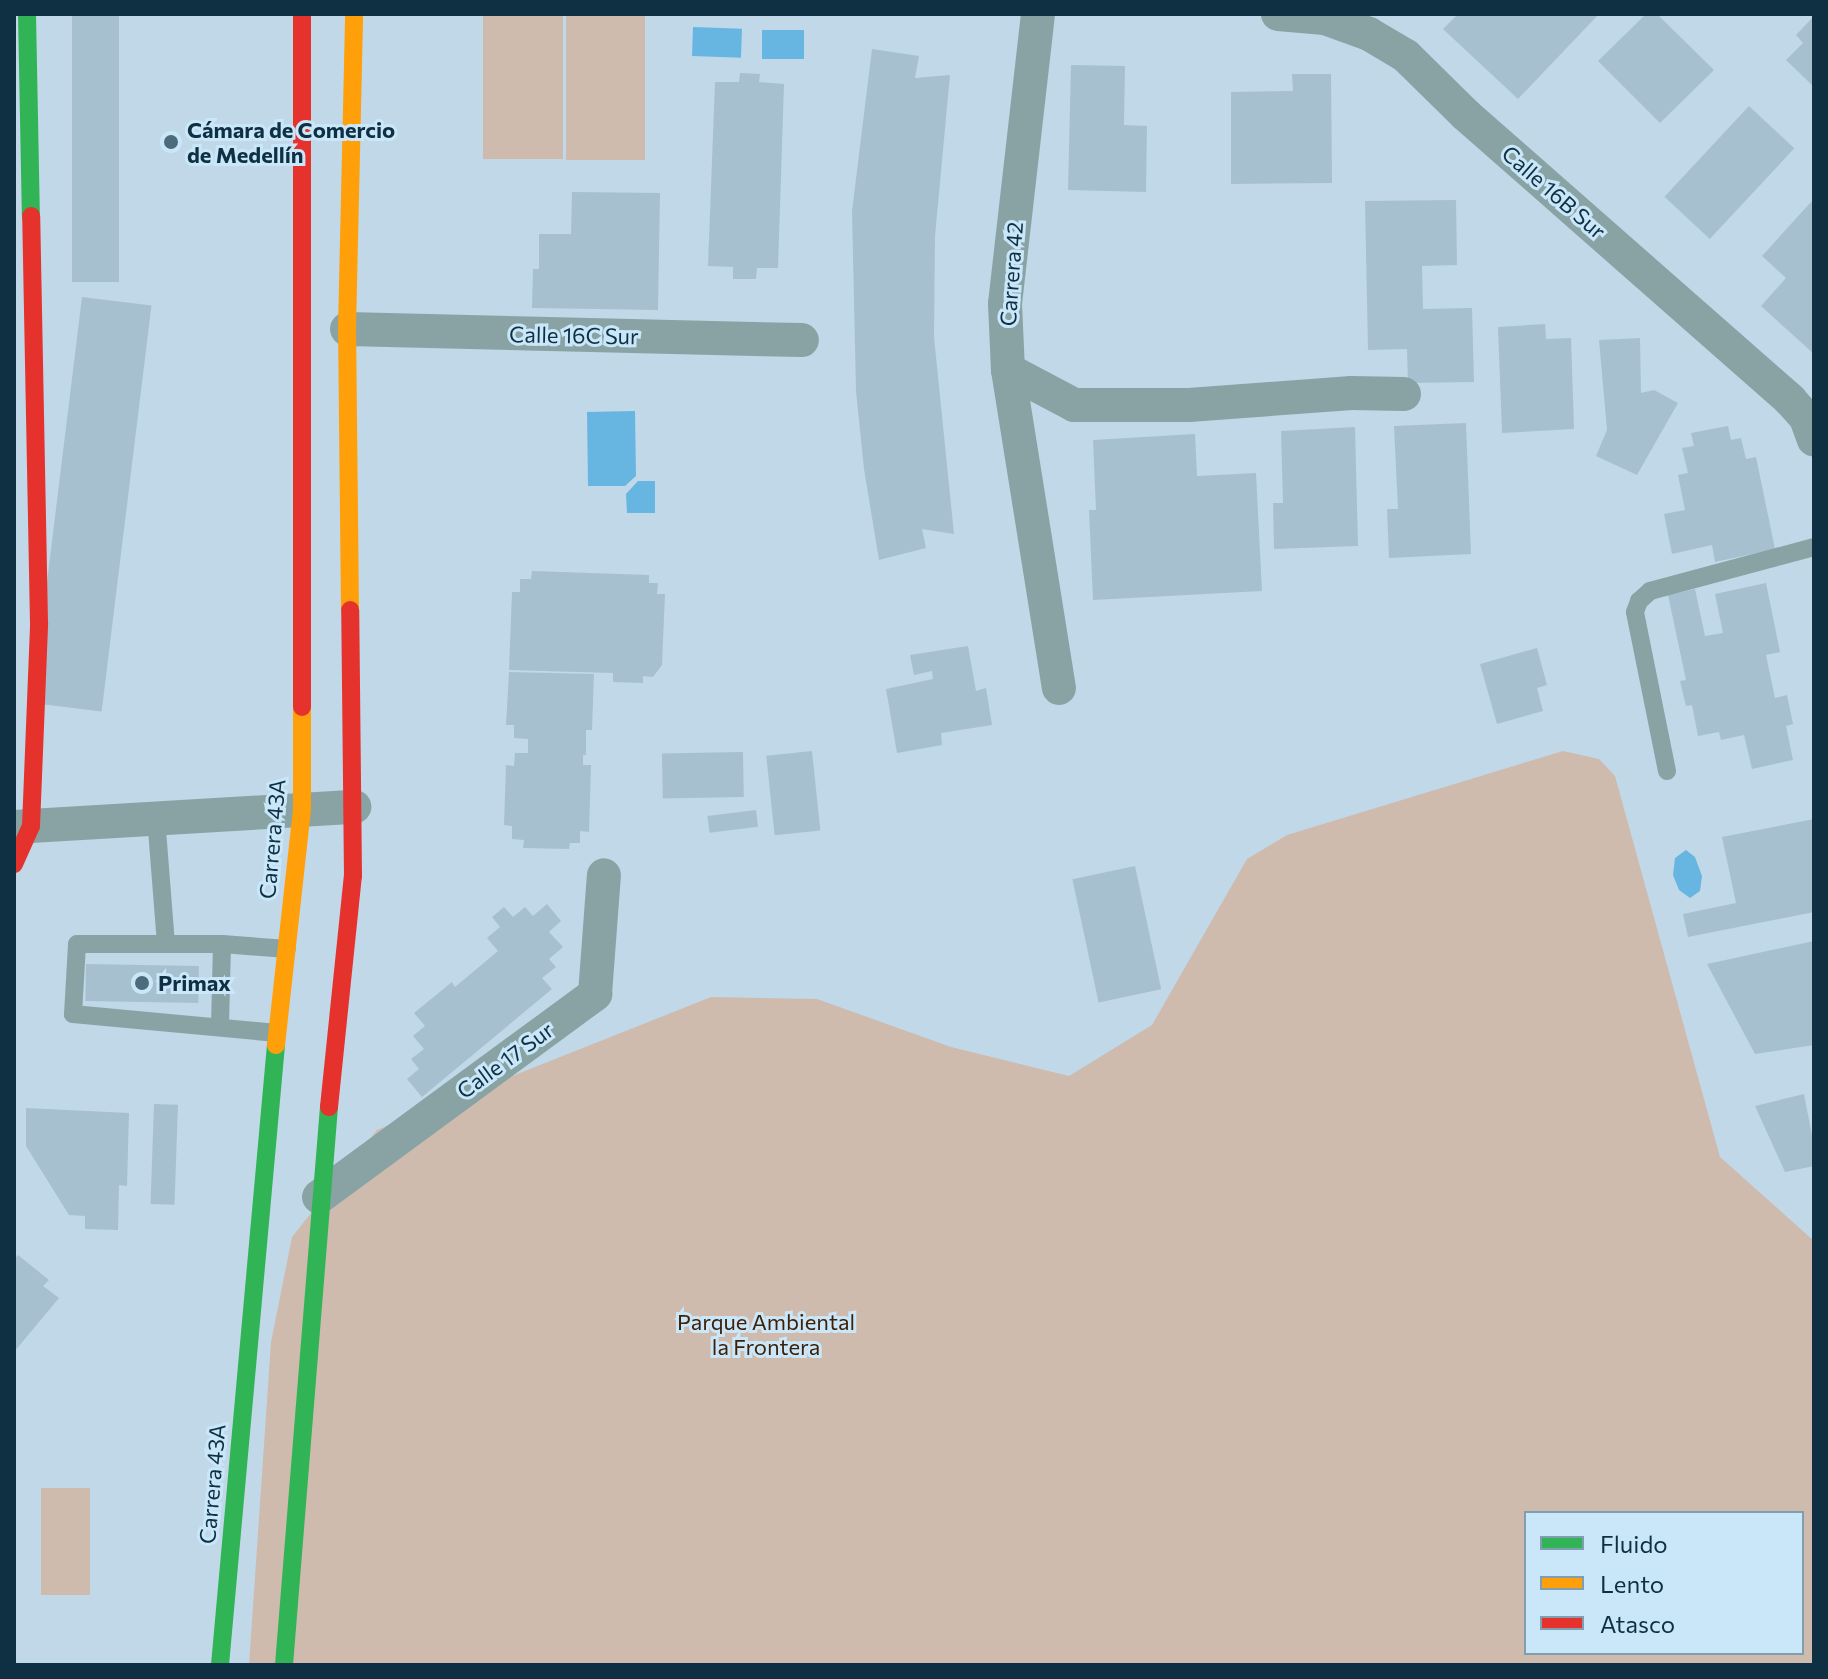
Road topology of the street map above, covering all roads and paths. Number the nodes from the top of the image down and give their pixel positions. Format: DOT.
graph roads {
  1 [pos="27,14"];
  2 [pos="302,14"];
  3 [pos="354,14"];
  4 [pos="1038,14"];
  5 [pos="1278,14"];
  6 [pos="347,329"];
  7 [pos="802,340"];
  8 [pos="1008,370"];
  9 [pos="1404,394"];
  10 [pos="1811,423"];
  11 [pos="37,528"];
  12 [pos="14,532"];
  13 [pos="1814,547"];
  14 [pos="14,623"];
  15 [pos="39,623"];
  16 [pos="1059,688"];
  17 [pos="1667,771"];
  18 [pos="354,807"];
  19 [pos="302,809"];
  20 [pos="156,817"];
  21 [pos="23,826"];
  22 [pos="14,864"];
  23 [pos="604,875"];
  24 [pos="166,944"];
  25 [pos="222,944"];
  26 [pos="287,949"];
  27 [pos="220,1026"];
  28 [pos="277,1033"];
  29 [pos="319,1197"];
  30 [pos="220,1665"];
  31 [pos="284,1665"];
  1 -- 11 [label="main road"];
  2 -- 19 [label="main road, Carrera 43A"];
  3 -- 6 [label="main road"];
  4 -- 8 [label="street, Carrera 42"];
  5 -- 10 [label="street, Calle 16B Sur"];
  6 -- 7 [label="street, Calle 16C Sur"];
  6 -- 18 [label="main road"];
  8 -- 9 [label="street"];
  8 -- 16 [label="street, Carrera 42"];
  11 -- 12 [label="lane"];
  11 -- 15 [label="main road"];
  13 -- 17 [label="lane"];
  14 -- 15 [label="lane"];
  15 -- 21 [label="main road"];
  18 -- 19 [label="street"];
  18 -- 29 [label="main road"];
  19 -- 20 [label="street"];
  19 -- 26 [label="main road, Carrera 43A"];
  20 -- 21 [label="street"];
  20 -- 24 [label="lane"];
  21 -- 22 [label="main road"];
  23 -- 29 [label="street, Calle 17 Sur"];
  24 -- 25 [label="lane"];
  24 -- 27 [label="lane"];
  25 -- 26 [label="lane"];
  25 -- 27 [label="lane"];
  26 -- 28 [label="main road, Carrera 43A"];
  27 -- 28 [label="lane"];
  28 -- 30 [label="main road, Carrera 43A"];
  29 -- 31 [label="main road"];
}
